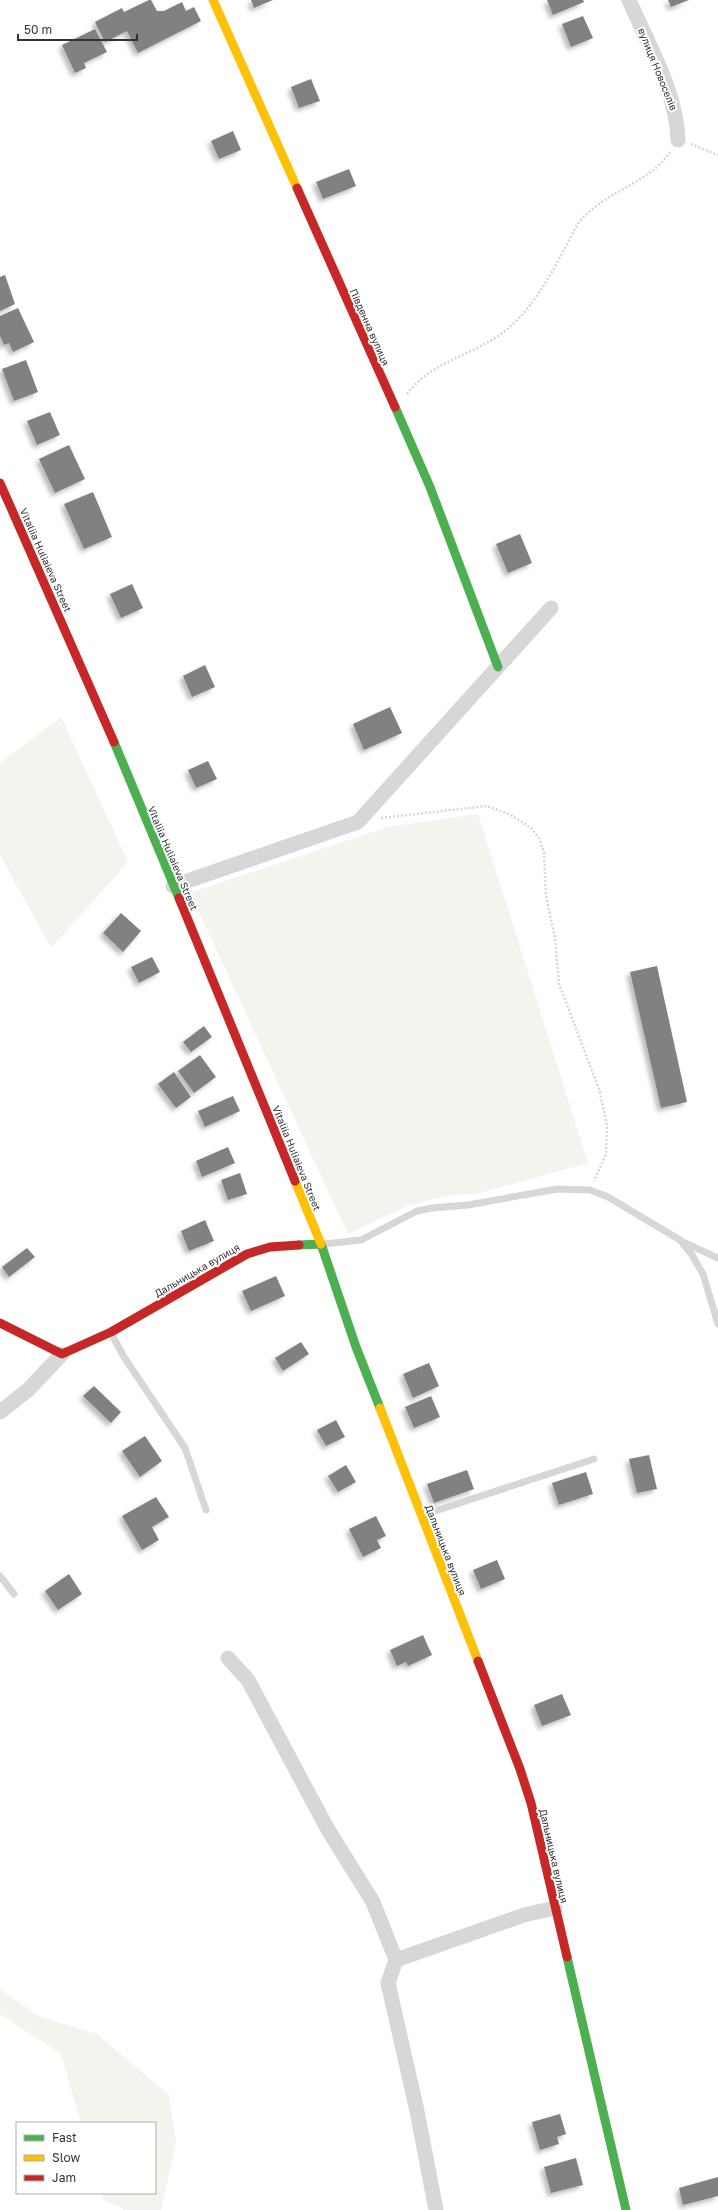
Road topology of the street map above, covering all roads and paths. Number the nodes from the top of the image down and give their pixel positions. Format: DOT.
graph roads {
  1 [pos="213,0"];
  2 [pos="629,0"];
  3 [pos="678,140"];
  4 [pos="718,155"];
  5 [pos="398,421"];
  6 [pos="0,483"];
  7 [pos="551,608"];
  8 [pos="498,667"];
  9 [pos="358,822"];
  10 [pos="173,886"];
  11 [pos="590,1190"];
  12 [pos="680,1240"];
  13 [pos="321,1244"];
  14 [pos="718,1258"];
  15 [pos="0,1323"];
  16 [pos="718,1324"];
  17 [pos="111,1332"];
  18 [pos="62,1354"];
  19 [pos="0,1412"];
  20 [pos="594,1459"];
  21 [pos="206,1510"];
  22 [pos="421,1515"];
  23 [pos="0,1576"];
  24 [pos="14,1594"];
  25 [pos="228,1658"];
  26 [pos="555,1908"];
  27 [pos="396,1960"];
  28 [pos="436,2210"];
  29 [pos="626,2210"];
  1 -- 5 [label="street, Південна вулиця"];
  2 -- 3 [label="street, вулиця Новоселів"];
  3 -- 4 [label="path"];
  3 -- 5 [label="path"];
  5 -- 8 [label="street, Південна вулиця"];
  6 -- 10 [label="street, Vitaliia Huliaieva Street"];
  7 -- 8 [label="street"];
  8 -- 9 [label="street"];
  9 -- 10 [label="street"];
  9 -- 11 [label="path"];
  10 -- 13 [label="street, Vitaliia Huliaieva Street"];
  11 -- 12 [label="lane"];
  11 -- 13 [label="lane"];
  12 -- 14 [label="lane"];
  12 -- 16 [label="lane"];
  13 -- 17 [label="street, Дальницька вулиця"];
  13 -- 22 [label="street, Дальницька вулиця"];
  15 -- 18 [label="street"];
  17 -- 18 [label="street, Дальницька вулиця"];
  17 -- 21 [label="lane"];
  18 -- 19 [label="street"];
  20 -- 22 [label="lane"];
  22 -- 26 [label="street, Дальницька вулиця"];
  23 -- 24 [label="lane"];
  25 -- 27 [label="street"];
  26 -- 27 [label="street"];
  26 -- 29 [label="street, Дальницька вулиця"];
  27 -- 28 [label="street"];
}
